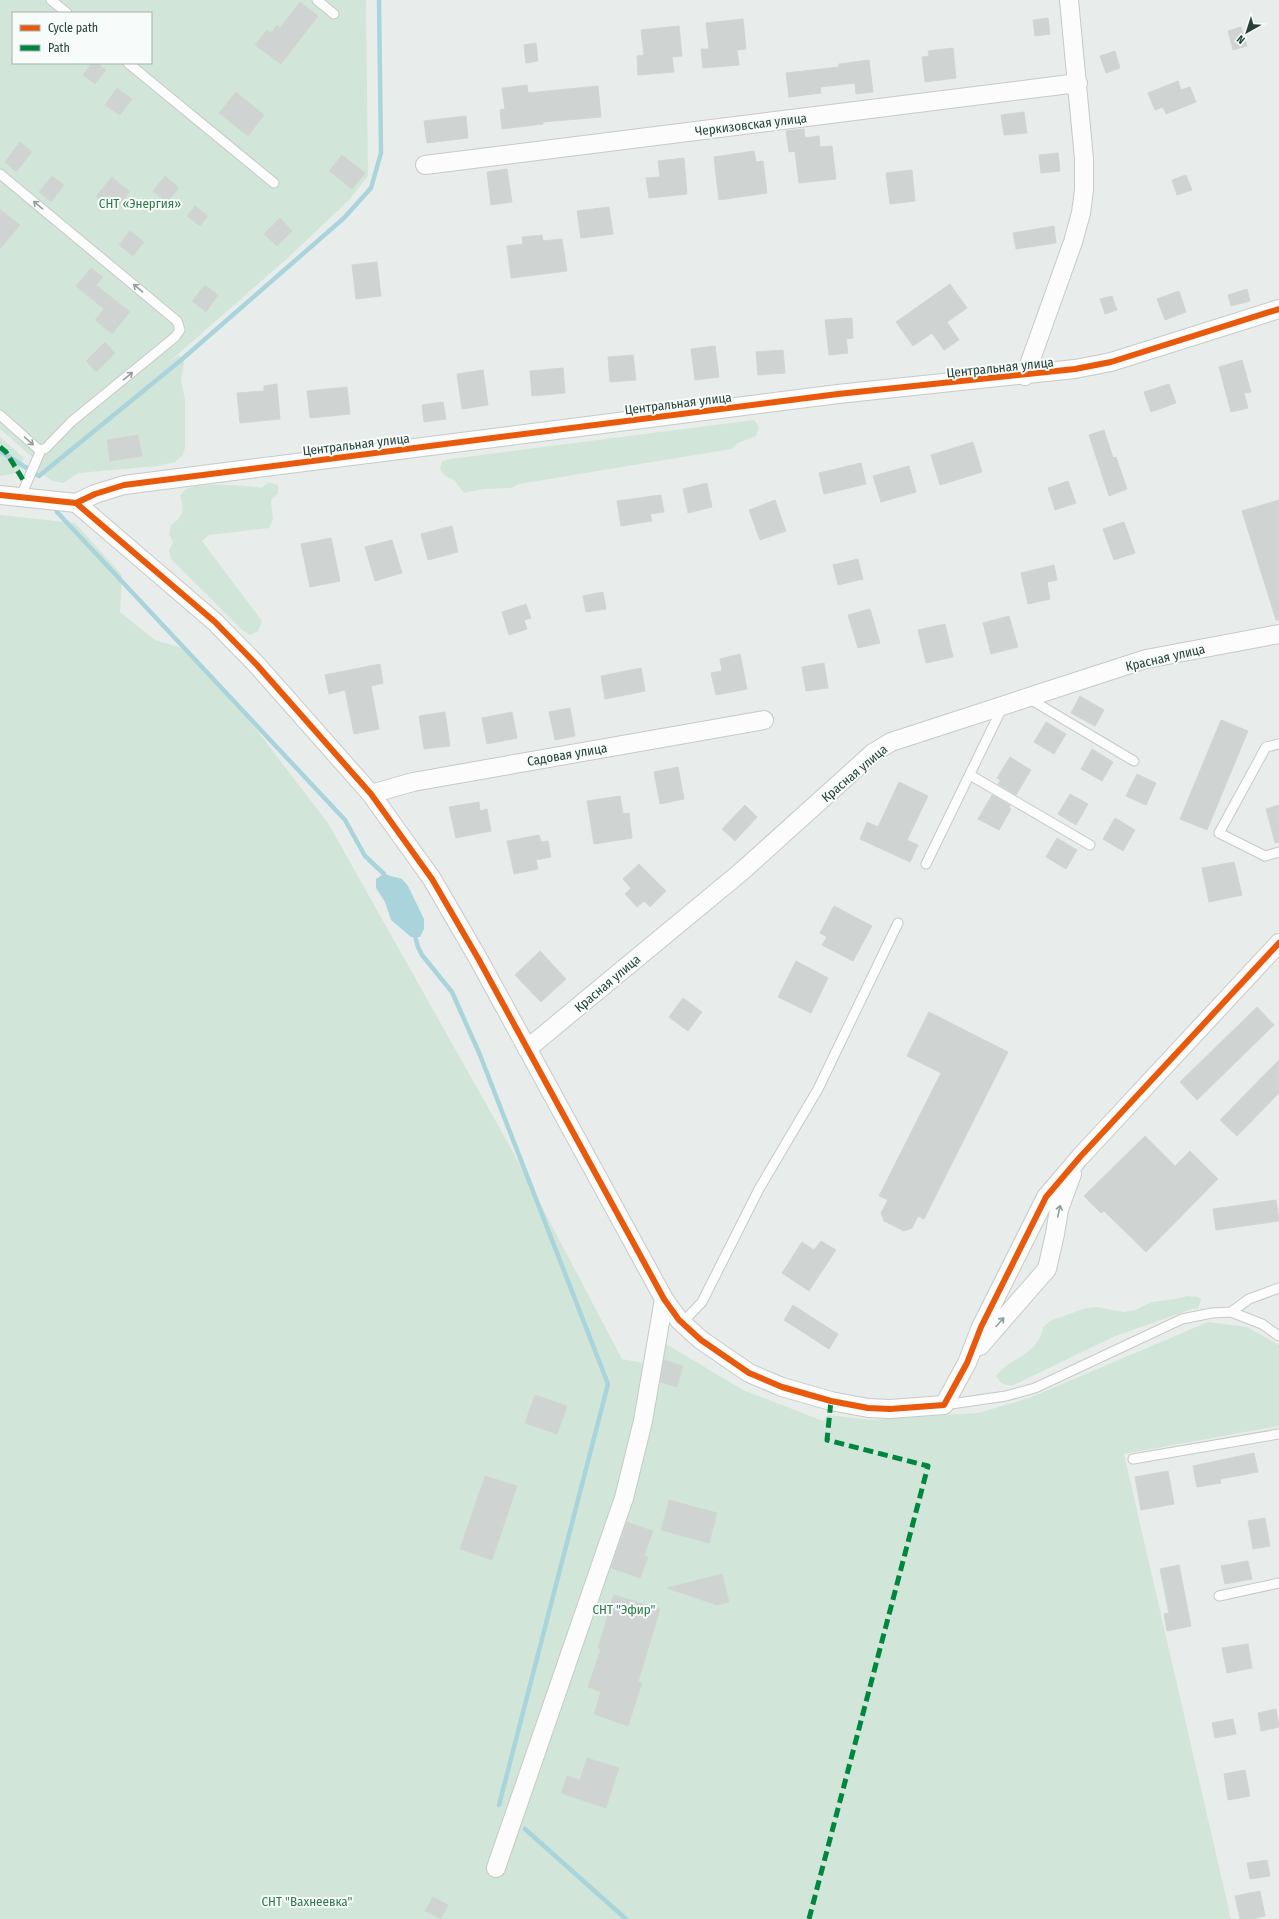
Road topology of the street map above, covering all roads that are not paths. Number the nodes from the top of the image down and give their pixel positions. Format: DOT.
graph roads {
  1 [pos="51,0"];
  2 [pos="317,0"];
  3 [pos="1069,0"];
  4 [pos="66,12"];
  5 [pos="334,14"];
  6 [pos="129,64"];
  7 [pos="1078,83"];
  8 [pos="425,165"];
  9 [pos="0,174"];
  10 [pos="274,183"];
  11 [pos="1279,309"];
  12 [pos="1025,376"];
  13 [pos="0,415"];
  14 [pos="41,450"];
  15 [pos="0,495"];
  16 [pos="20,498"];
  17 [pos="76,503"];
  18 [pos="1279,634"];
  19 [pos="1027,697"];
  20 [pos="1004,705"];
  21 [pos="764,720"];
  22 [pos="1279,744"];
  23 [pos="1134,761"];
  24 [pos="970,775"];
  25 [pos="371,794"];
  26 [pos="1090,845"];
  27 [pos="1279,852"];
  28 [pos="926,864"];
  29 [pos="898,923"];
  30 [pos="1279,943"];
  31 [pos="527,1049"];
  32 [pos="1080,1157"];
  33 [pos="1279,1288"];
  34 [pos="664,1299"];
  35 [pos="1231,1312"];
  36 [pos="682,1323"];
  37 [pos="1279,1336"];
  38 [pos="967,1363"];
  39 [pos="944,1405"];
  40 [pos="1279,1434"];
  41 [pos="1133,1459"];
  42 [pos="1279,1583"];
  43 [pos="1219,1596"];
  44 [pos="496,1868"];
  1 -- 4 [label="lane"];
  2 -- 5 [label="lane"];
  3 -- 7 [label="street"];
  6 -- 10 [label="lane"];
  7 -- 8 [label="street, Черкизовская улица"];
  7 -- 12 [label="street"];
  14 -- 9 [label="lane, one-way"];
  11 -- 12 [label="street, Центральная улица"];
  12 -- 17 [label="street, Центральная улица"];
  13 -- 14 [label="lane, one-way"];
  14 -- 16 [label="lane"];
  15 -- 16 [label="street"];
  16 -- 17 [label="street"];
  17 -- 25 [label="street"];
  18 -- 19 [label="street, Красная улица"];
  19 -- 20 [label="street, Красная улица"];
  19 -- 23 [label="lane"];
  20 -- 24 [label="lane"];
  20 -- 31 [label="street, Красная улица"];
  21 -- 25 [label="street, Садовая улица"];
  22 -- 27 [label="lane"];
  24 -- 26 [label="lane"];
  24 -- 28 [label="lane"];
  25 -- 31 [label="street"];
  29 -- 36 [label="lane"];
  30 -- 32 [label="street"];
  31 -- 34 [label="street"];
  32 -- 38 [label="street"];
  38 -- 32 [label="street, one-way"];
  33 -- 35 [label="lane"];
  34 -- 36 [label="street"];
  34 -- 44 [label="street"];
  35 -- 37 [label="lane"];
  35 -- 39 [label="lane"];
  36 -- 39 [label="street"];
  38 -- 39 [label="street"];
  40 -- 41 [label="lane"];
  42 -- 43 [label="lane"];
}
